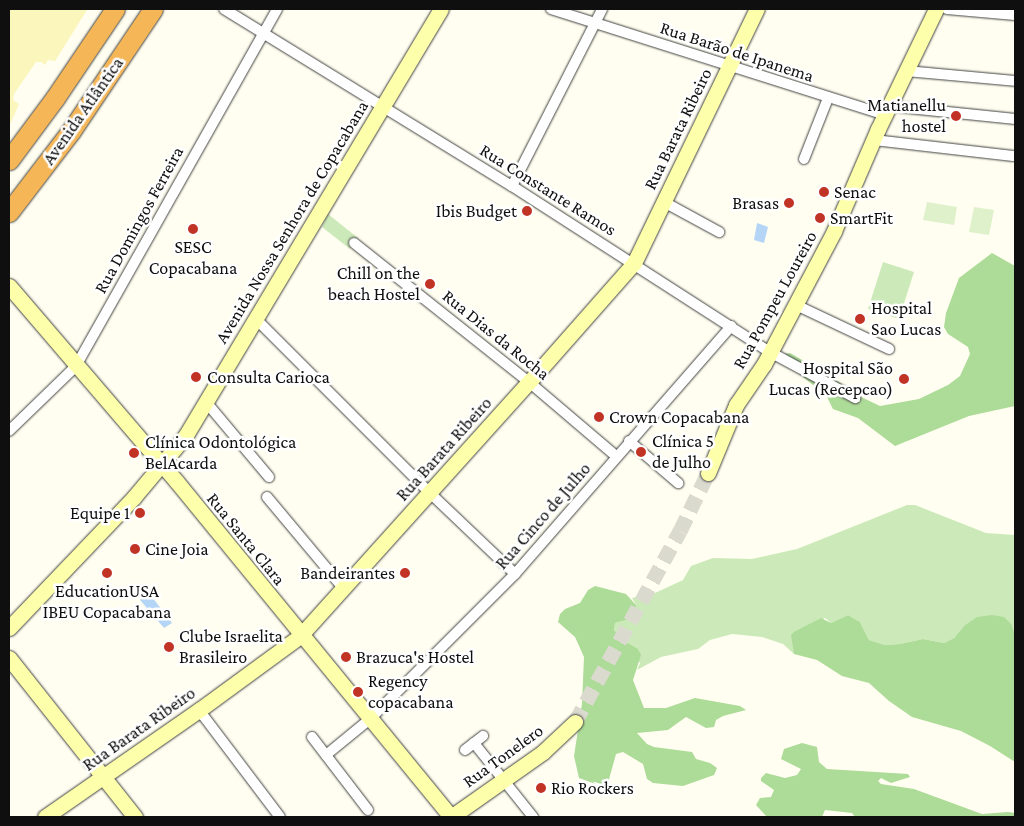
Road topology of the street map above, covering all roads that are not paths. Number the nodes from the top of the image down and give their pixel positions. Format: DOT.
graph roads {
  1 [pos="115,9"];
  2 [pos="153,9"];
  3 [pos="224,9"];
  4 [pos="277,9"];
  5 [pos="441,9"];
  6 [pos="551,9"];
  7 [pos="602,9"];
  8 [pos="757,9"];
  9 [pos="936,9"];
  10 [pos="947,9"];
  11 [pos="1015,14"];
  12 [pos="594,23"];
  13 [pos="263,32"];
  14 [pos="729,67"];
  15 [pos="906,71"];
  16 [pos="1015,81"];
  17 [pos="828,98"];
  18 [pos="382,106"];
  19 [pos="887,110"];
  20 [pos="1015,119"];
  21 [pos="874,140"];
  22 [pos="1013,156"];
  23 [pos="804,159"];
  24 [pos="9,160"];
  25 [pos="512,186"];
  26 [pos="664,202"];
  27 [pos="9,212"];
  28 [pos="719,232"];
  29 [pos="354,243"];
  30 [pos="634,263"];
  31 [pos="9,286"];
  32 [pos="796,305"];
  33 [pos="256,320"];
  34 [pos="730,326"];
  35 [pos="889,349"];
  36 [pos="770,352"];
  37 [pos="76,366"];
  38 [pos="530,382"];
  39 [pos="855,398"];
  40 [pos="206,402"];
  41 [pos="9,431"];
  42 [pos="629,441"];
  43 [pos="616,456"];
  44 [pos="161,464"];
  45 [pos="708,472"];
  46 [pos="269,476"];
  47 [pos="678,483"];
  48 [pos="430,493"];
  49 [pos="267,497"];
  50 [pos="515,574"];
  51 [pos="344,588"];
  52 [pos="9,628"];
  53 [pos="300,636"];
  54 [pos="9,658"];
  55 [pos="199,710"];
  56 [pos="370,719"];
  57 [pos="575,722"];
  58 [pos="483,736"];
  59 [pos="312,737"];
  60 [pos="474,743"];
  61 [pos="465,750"];
  62 [pos="326,755"];
  63 [pos="103,778"];
  64 [pos="502,781"];
  65 [pos="368,810"];
  66 [pos="45,817"];
  67 [pos="134,817"];
  68 [pos="280,817"];
  69 [pos="451,817"];
  70 [pos="533,817"];
  1 -- 24 [label="highway, Avenida Atlântica"];
  2 -- 27 [label="highway, Avenida Atlântica"];
  3 -- 13 [label="street, Rua Constante Ramos"];
  4 -- 13 [label="street, Rua Domingos Ferreira"];
  5 -- 18 [label="main road, Avenida Nossa Senhora de Copacabana"];
  6 -- 12 [label="street, Rua Barão de Ipanema"];
  7 -- 12 [label="street"];
  8 -- 14 [label="main road, Rua Barata Ribeiro"];
  9 -- 15 [label="main road, Rua Pompeu Loureiro"];
  10 -- 11 [label="street"];
  12 -- 14 [label="street, Rua Barão de Ipanema"];
  12 -- 25 [label="street"];
  13 -- 18 [label="street, Rua Constante Ramos"];
  13 -- 37 [label="street, Rua Domingos Ferreira"];
  14 -- 17 [label="street, Rua Barão de Ipanema"];
  14 -- 26 [label="main road, Rua Barata Ribeiro"];
  15 -- 16 [label="street"];
  15 -- 19 [label="main road, Rua Pompeu Loureiro"];
  17 -- 19 [label="street, Rua Barão de Ipanema"];
  17 -- 23 [label="street"];
  18 -- 25 [label="street, Rua Constante Ramos"];
  18 -- 33 [label="main road, Avenida Nossa Senhora de Copacabana"];
  19 -- 20 [label="street, Rua Barão de Ipanema"];
  19 -- 21 [label="main road, Rua Pompeu Loureiro"];
  21 -- 22 [label="street"];
  21 -- 32 [label="main road, Rua Pompeu Loureiro"];
  25 -- 30 [label="street, Rua Constante Ramos"];
  26 -- 28 [label="street"];
  26 -- 30 [label="main road, Rua Barata Ribeiro"];
  29 -- 38 [label="street, Rua Dias da Rocha"];
  30 -- 34 [label="street, Rua Constante Ramos"];
  30 -- 38 [label="main road, Rua Barata Ribeiro"];
  31 -- 37 [label="main road, Rua Santa Clara"];
  32 -- 35 [label="street"];
  32 -- 36 [label="main road, Rua Pompeu Loureiro"];
  33 -- 40 [label="main road, Avenida Nossa Senhora de Copacabana"];
  33 -- 48 [label="street"];
  34 -- 36 [label="street, Rua Constante Ramos"];
  34 -- 42 [label="street, Rua Cinco de Julho"];
  36 -- 39 [label="street, Rua Constante Ramos"];
  36 -- 45 [label="main road, Rua Pompeu Loureiro"];
  37 -- 41 [label="street, Rua Domingos Ferreira"];
  37 -- 44 [label="main road, Rua Santa Clara"];
  38 -- 43 [label="street, Rua Dias da Rocha"];
  38 -- 48 [label="main road, Rua Barata Ribeiro"];
  40 -- 44 [label="main road, Avenida Nossa Senhora de Copacabana"];
  40 -- 46 [label="street"];
  42 -- 43 [label="street, Rua Cinco de Julho"];
  42 -- 47 [label="street"];
  43 -- 50 [label="street, Rua Cinco de Julho"];
  44 -- 52 [label="main road, Avenida Nossa Senhora de Copacabana"];
  44 -- 53 [label="main road, Rua Santa Clara"];
  48 -- 50 [label="street"];
  48 -- 51 [label="main road, Rua Barata Ribeiro"];
  49 -- 51 [label="street"];
  50 -- 56 [label="street, Rua Cinco de Julho"];
  51 -- 53 [label="main road, Rua Barata Ribeiro"];
  53 -- 55 [label="main road, Rua Barata Ribeiro"];
  53 -- 56 [label="main road, Rua Santa Clara"];
  54 -- 63 [label="main road"];
  55 -- 63 [label="main road, Rua Barata Ribeiro"];
  55 -- 68 [label="street"];
  56 -- 62 [label="street, Rua Cinco de Julho"];
  56 -- 69 [label="main road, Rua Santa Clara"];
  57 -- 64 [label="main road, Rua Tonelero"];
  58 -- 60 [label="street"];
  59 -- 62 [label="street"];
  60 -- 61 [label="street"];
  60 -- 64 [label="street"];
  62 -- 65 [label="street"];
  63 -- 66 [label="main road, Rua Barata Ribeiro"];
  63 -- 67 [label="main road"];
  64 -- 69 [label="main road, Rua Tonelero"];
  64 -- 70 [label="street"];
}
